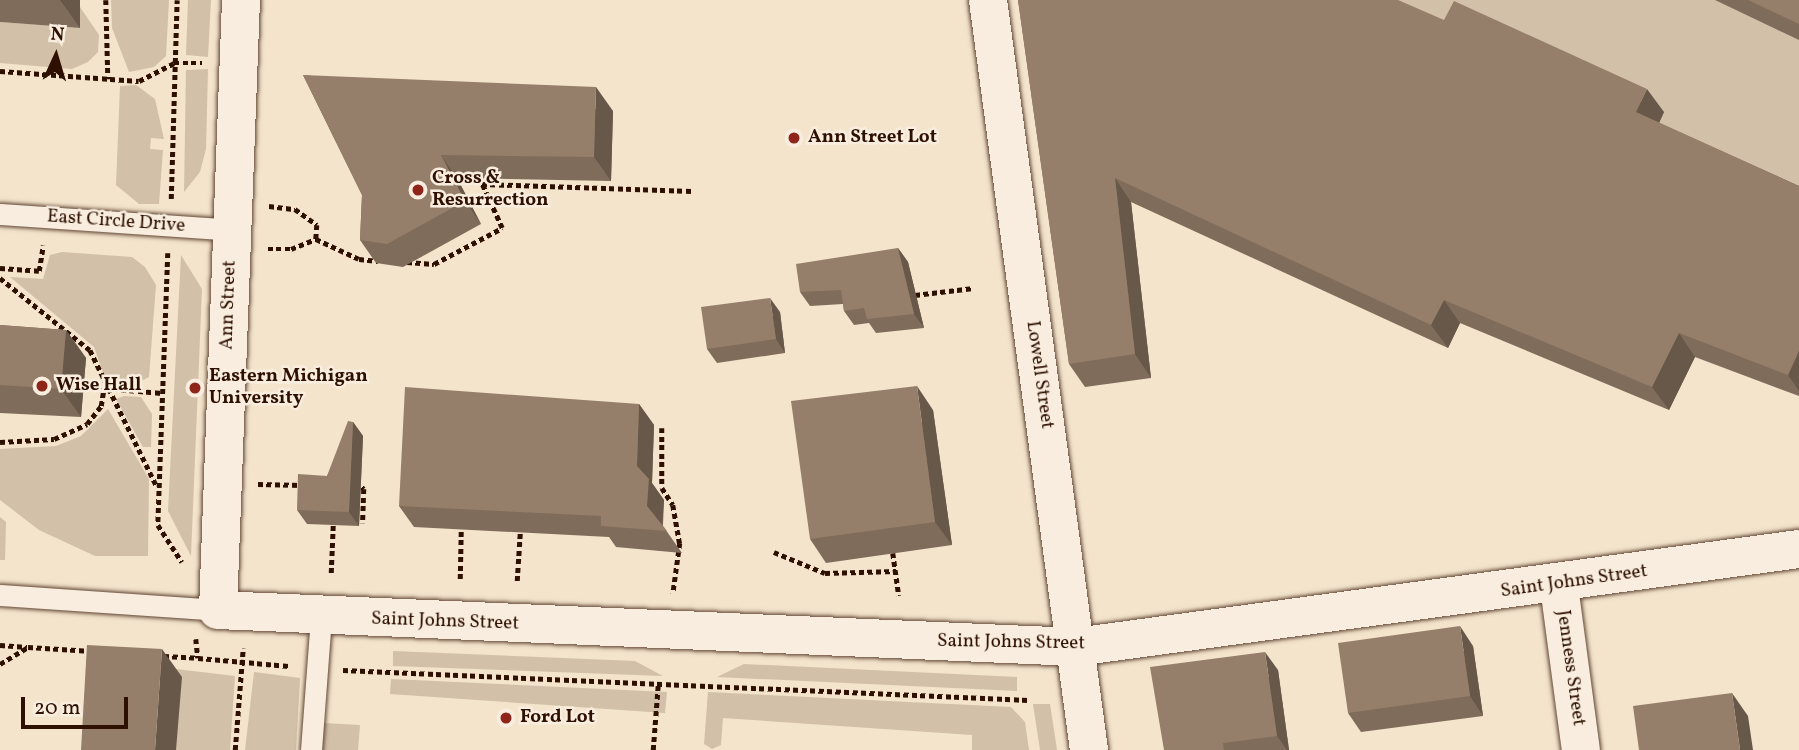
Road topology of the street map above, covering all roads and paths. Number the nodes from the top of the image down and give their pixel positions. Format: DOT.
graph roads {
  1 [pos="106,0"];
  2 [pos="177,0"];
  3 [pos="241,0"];
  4 [pos="988,0"];
  5 [pos="174,63"];
  6 [pos="206,63"];
  7 [pos="0,71"];
  8 [pos="108,79"];
  9 [pos="692,191"];
  10 [pos="170,203"];
  11 [pos="265,206"];
  12 [pos="0,214"];
  13 [pos="248,239"];
  14 [pos="316,239"];
  15 [pos="169,243"];
  16 [pos="57,246"];
  17 [pos="154,254"];
  18 [pos="168,255"];
  19 [pos="384,261"];
  20 [pos="397,262"];
  21 [pos="0,268"];
  22 [pos="0,278"];
  23 [pos="974,288"];
  24 [pos="915,295"];
  25 [pos="104,388"];
  26 [pos="162,393"];
  27 [pos="662,428"];
  28 [pos="0,442"];
  29 [pos="349,480"];
  30 [pos="254,484"];
  31 [pos="316,484"];
  32 [pos="159,490"];
  33 [pos="363,523"];
  34 [pos="333,525"];
  35 [pos="461,530"];
  36 [pos="520,533"];
  37 [pos="1799,549"];
  38 [pos="775,552"];
  39 [pos="893,554"];
  40 [pos="896,571"];
  41 [pos="331,573"];
  42 [pos="460,579"];
  43 [pos="517,581"];
  44 [pos="1559,586"];
  45 [pos="0,595"];
  46 [pos="900,596"];
  47 [pos="205,609"];
  48 [pos="321,618"];
  49 [pos="673,631"];
  50 [pos="0,645"];
  51 [pos="28,647"];
  52 [pos="1076,647"];
  53 [pos="107,652"];
  54 [pos="159,655"];
  55 [pos="198,658"];
  56 [pos="242,662"];
  57 [pos="0,664"];
  58 [pos="317,669"];
  59 [pos="658,685"];
  60 [pos="1028,701"];
  61 [pos="235,750"];
  62 [pos="312,750"];
  63 [pos="653,750"];
  64 [pos="1089,750"];
  65 [pos="1581,750"];
  1 -- 8 [label="path"];
  2 -- 5 [label="path"];
  3 -- 13 [label="street, Ann Street"];
  4 -- 52 [label="street, Lowell Street"];
  5 -- 6 [label="path"];
  5 -- 8 [label="path"];
  5 -- 10 [label="path"];
  7 -- 8 [label="path"];
  9 -- 20 [label="path"];
  11 -- 14 [label="path"];
  12 -- 13 [label="lane, East Circle Drive"];
  13 -- 14 [label="path"];
  13 -- 47 [label="street, Ann Street"];
  14 -- 19 [label="path"];
  15 -- 18 [label="path"];
  16 -- 21 [label="path"];
  17 -- 18 [label="path"];
  18 -- 26 [label="path"];
  22 -- 25 [label="path"];
  23 -- 24 [label="path"];
  25 -- 26 [label="path"];
  25 -- 28 [label="path"];
  25 -- 32 [label="path"];
  26 -- 32 [label="path"];
  27 -- 49 [label="path"];
  29 -- 33 [label="path"];
  30 -- 31 [label="path"];
  32 -- 47 [label="path"];
  34 -- 41 [label="path"];
  35 -- 42 [label="path"];
  36 -- 43 [label="path"];
  37 -- 44 [label="street, Saint Johns Street"];
  38 -- 40 [label="path"];
  39 -- 40 [label="path"];
  40 -- 46 [label="path"];
  44 -- 52 [label="street, Saint Johns Street"];
  44 -- 65 [label="street, Jenness Street"];
  45 -- 47 [label="lane"];
  47 -- 48 [label="street, Saint Johns Street"];
  47 -- 55 [label="path"];
  48 -- 49 [label="street, Saint Johns Street"];
  48 -- 58 [label="lane"];
  49 -- 52 [label="street, Saint Johns Street"];
  50 -- 51 [label="path"];
  51 -- 53 [label="path"];
  51 -- 57 [label="path"];
  52 -- 64 [label="street, Lowell Street"];
  54 -- 55 [label="path"];
  55 -- 56 [label="path"];
  56 -- 58 [label="path"];
  56 -- 61 [label="path"];
  58 -- 59 [label="path"];
  58 -- 62 [label="lane"];
  59 -- 60 [label="path"];
  59 -- 63 [label="path"];
}
